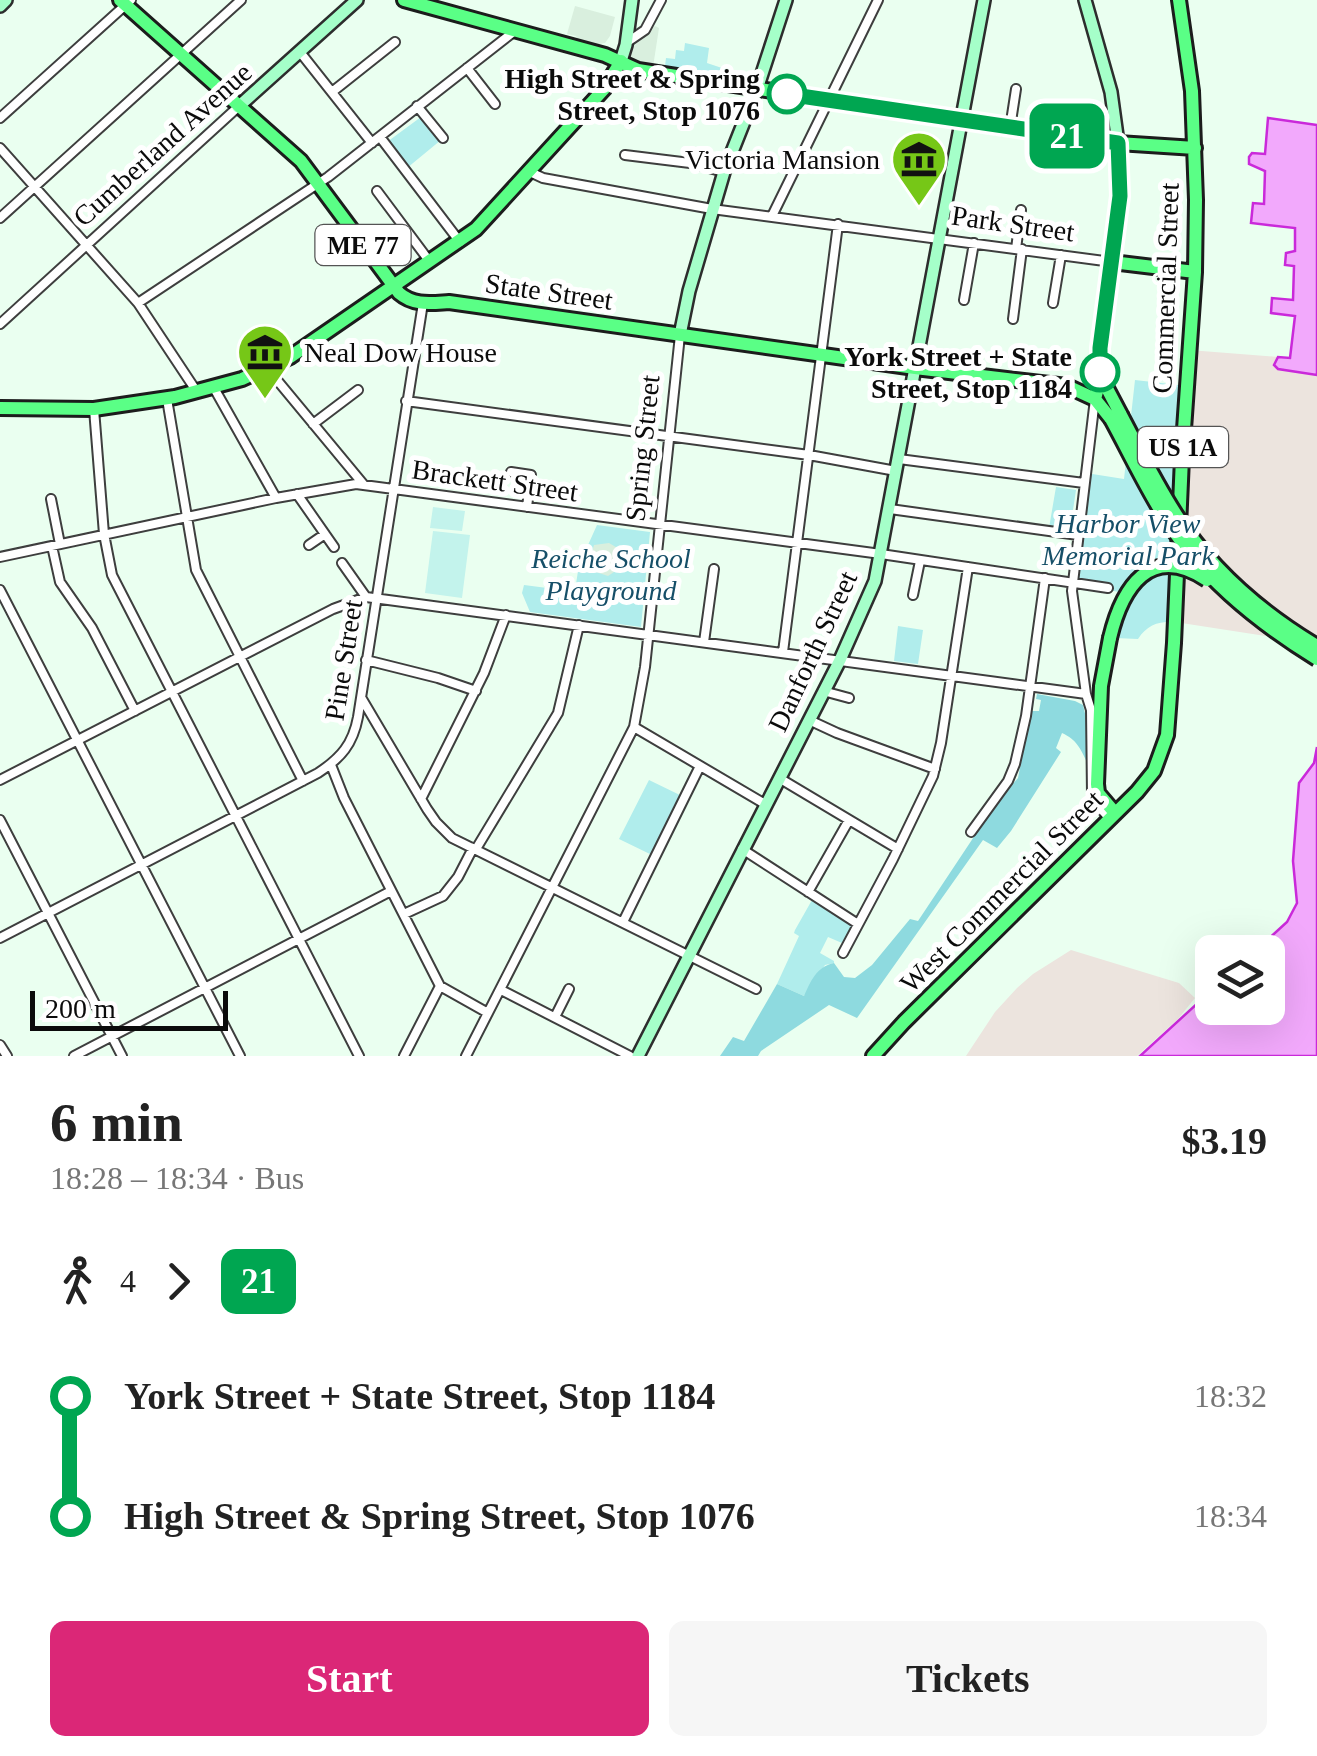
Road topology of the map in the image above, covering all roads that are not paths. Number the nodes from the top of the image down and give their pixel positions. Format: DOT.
graph roads {
  1 [pos="6,0"];
  2 [pos="242,0"];
  3 [pos="358,0"];
  4 [pos="404,0"];
  5 [pos="632,0"];
  6 [pos="661,0"];
  7 [pos="786,0"];
  8 [pos="878,0"];
  9 [pos="984,0"];
  10 [pos="1085,0"];
  11 [pos="1179,0"];
  12 [pos="125,2"];
  13 [pos="0,6"];
  14 [pos="516,30"];
  15 [pos="395,42"];
  16 [pos="626,42"];
  17 [pos="300,52"];
  18 [pos="180,55"];
  19 [pos="621,62"];
  20 [pos="467,68"];
  21 [pos="757,89"];
  22 [pos="1016,89"];
  23 [pos="332,92"];
  24 [pos="827,100"];
  25 [pos="495,104"];
  26 [pos="417,106"];
  27 [pos="238,107"];
  28 [pos="0,118"];
  29 [pos="961,120"];
  30 [pos="1010,128"];
  31 [pos="443,138"];
  32 [pos="376,140"];
  33 [pos="1118,143"];
  34 [pos="0,148"];
  35 [pos="1194,148"];
  36 [pos="625,155"];
  37 [pos="530,172"];
  38 [pos="724,172"];
  39 [pos="318,184"];
  40 [pos="34,186"];
  41 [pos="378,190"];
  42 [pos="712,209"];
  43 [pos="1021,210"];
  44 [pos="772,216"];
  45 [pos="0,218"];
  46 [pos="838,224"];
  47 [pos="938,238"];
  48 [pos="460,242"];
  49 [pos="974,243"];
  50 [pos="87,246"];
  51 [pos="1019,249"];
  52 [pos="1061,255"];
  53 [pos="430,262"];
  54 [pos="1112,262"];
  55 [pos="1195,272"];
  56 [pos="394,286"];
  57 [pos="964,300"];
  58 [pos="138,303"];
  59 [pos="423,303"];
  60 [pos="1054,303"];
  61 [pos="1013,319"];
  62 [pos="0,324"];
  63 [pos="680,334"];
  64 [pos="822,354"];
  65 [pos="267,368"];
  66 [pos="915,368"];
  67 [pos="1101,377"];
  68 [pos="1067,386"];
  69 [pos="214,388"];
  70 [pos="358,390"];
  71 [pos="197,392"];
  72 [pos="167,398"];
  73 [pos="1095,399"];
  74 [pos="406,401"];
  75 [pos="0,408"];
  76 [pos="94,409"];
  77 [pos="1116,417"];
  78 [pos="313,424"];
  79 [pos="668,437"];
  80 [pos="808,455"];
  81 [pos="898,465"];
  82 [pos="512,472"];
  83 [pos="1084,483"];
  84 [pos="364,485"];
  85 [pos="393,489"];
  86 [pos="298,494"];
  87 [pos="276,498"];
  88 [pos="52,499"];
  89 [pos="526,507"];
  90 [pos="890,508"];
  91 [pos="186,517"];
  92 [pos="659,524"];
  93 [pos="104,534"];
  94 [pos="325,534"];
  95 [pos="1078,535"];
  96 [pos="797,544"];
  97 [pos="56,545"];
  98 [pos="309,545"];
  99 [pos="334,546"];
  100 [pos="881,554"];
  101 [pos="0,558"];
  102 [pos="920,560"];
  103 [pos="342,563"];
  104 [pos="968,568"];
  105 [pos="714,569"];
  106 [pos="1045,578"];
  107 [pos="1072,582"];
  108 [pos="1218,584"];
  109 [pos="1108,588"];
  110 [pos="0,590"];
  111 [pos="913,595"];
  112 [pos="371,597"];
  113 [pos="506,615"];
  114 [pos="579,624"];
  115 [pos="647,634"];
  116 [pos="704,642"];
  117 [pos="1317,646"];
  118 [pos="783,652"];
  119 [pos="240,658"];
  120 [pos="1317,659"];
  121 [pos="366,660"];
  122 [pos="840,660"];
  123 [pos="951,675"];
  124 [pos="1030,686"];
  125 [pos="476,691"];
  126 [pos="822,691"];
  127 [pos="171,693"];
  128 [pos="1086,694"];
  129 [pos="360,697"];
  130 [pos="848,698"];
  131 [pos="135,711"];
  132 [pos="808,720"];
  133 [pos="634,727"];
  134 [pos="77,740"];
  135 [pos="1160,758"];
  136 [pos="331,765"];
  137 [pos="700,766"];
  138 [pos="935,769"];
  139 [pos="778,778"];
  140 [pos="0,780"];
  141 [pos="303,781"];
  142 [pos="421,798"];
  143 [pos="765,804"];
  144 [pos="1112,816"];
  145 [pos="236,817"];
  146 [pos="0,820"];
  147 [pos="849,820"];
  148 [pos="970,832"];
  149 [pos="742,848"];
  150 [pos="474,849"];
  151 [pos="898,849"];
  152 [pos="142,866"];
  153 [pos="553,887"];
  154 [pos="391,891"];
  155 [pos="808,892"];
  156 [pos="48,914"];
  157 [pos="404,914"];
  158 [pos="623,922"];
  159 [pos="858,924"];
  160 [pos="0,938"];
  161 [pos="299,940"];
  162 [pos="843,953"];
  163 [pos="690,956"];
  164 [pos="440,986"];
  165 [pos="205,989"];
  166 [pos="756,989"];
  167 [pos="501,990"];
  168 [pos="569,990"];
  169 [pos="488,1014"];
  170 [pos="555,1017"];
  171 [pos="112,1036"];
  172 [pos="0,1045"];
  173 [pos="405,1054"];
  174 [pos="7,1056"];
  175 [pos="74,1056"];
  176 [pos="122,1056"];
  177 [pos="240,1056"];
  178 [pos="359,1056"];
  179 [pos="466,1056"];
  180 [pos="634,1056"];
  181 [pos="872,1056"];
  1 -- 13 [label="street"];
  2 -- 18 [label="street"];
  3 -- 17 [label="street, Cumberland Avenue"];
  4 -- 14 [label="main road"];
  5 -- 16 [label="street"];
  6 -- 16 [label="street"];
  7 -- 21 [label="street, Spring Street"];
  8 -- 24 [label="street"];
  9 -- 29 [label="street, Danforth Street"];
  10 -- 33 [label="street"];
  11 -- 35 [label="main road, Commercial Street / US 1A"];
  12 -- 18 [label="main road, State Street / ME 77"];
  12 -- 28 [label="street"];
  14 -- 19 [label="main road"];
  14 -- 20 [label="street"];
  15 -- 23 [label="street"];
  16 -- 19 [label="street"];
  17 -- 23 [label="street"];
  17 -- 27 [label="street, Cumberland Avenue"];
  18 -- 27 [label="main road, State Street / ME 77"];
  18 -- 40 [label="street"];
  19 -- 21 [label="main road"];
  19 -- 37 [label="main road"];
  20 -- 25 [label="street"];
  20 -- 26 [label="street"];
  21 -- 24 [label="main road"];
  21 -- 38 [label="street, Spring Street"];
  22 -- 30 [label="street"];
  23 -- 32 [label="street"];
  24 -- 29 [label="main road"];
  24 -- 44 [label="street"];
  26 -- 31 [label="street"];
  26 -- 32 [label="street"];
  27 -- 39 [label="main road, State Street / ME 77"];
  27 -- 50 [label="street, Cumberland Avenue"];
  29 -- 30 [label="main road"];
  29 -- 47 [label="street, Danforth Street"];
  30 -- 33 [label="main road"];
  32 -- 39 [label="street"];
  32 -- 48 [label="street"];
  33 -- 35 [label="main road"];
  33 -- 54 [label="main road, ME 77"];
  34 -- 40 [label="street"];
  35 -- 55 [label="main road, Commercial Street / US 1A"];
  36 -- 38 [label="street"];
  37 -- 42 [label="street, Park Street"];
  37 -- 48 [label="main road"];
  38 -- 42 [label="street, Spring Street"];
  39 -- 56 [label="main road, State Street / ME 77"];
  39 -- 58 [label="street"];
  40 -- 45 [label="street"];
  40 -- 50 [label="street"];
  41 -- 53 [label="street"];
  42 -- 44 [label="street, Park Street"];
  42 -- 63 [label="street, Spring Street"];
  43 -- 51 [label="street"];
  44 -- 46 [label="street, Park Street"];
  46 -- 47 [label="street, Park Street"];
  46 -- 64 [label="street"];
  47 -- 49 [label="street, Park Street"];
  47 -- 66 [label="street, Danforth Street"];
  48 -- 53 [label="main road"];
  49 -- 51 [label="street, Park Street"];
  49 -- 57 [label="street"];
  50 -- 58 [label="street"];
  50 -- 62 [label="street, Cumberland Avenue"];
  51 -- 52 [label="street, Park Street"];
  51 -- 61 [label="street"];
  52 -- 54 [label="street, Park Street"];
  52 -- 60 [label="street"];
  53 -- 56 [label="main road"];
  54 -- 55 [label="main road, Park Street"];
  54 -- 67 [label="main road, ME 77"];
  55 -- 135 [label="main road, Commercial Street / US 1A"];
  56 -- 59 [label="main road, State Street / ME 77"];
  56 -- 65 [label="main road"];
  58 -- 71 [label="street"];
  59 -- 63 [label="main road, State Street / ME 77"];
  59 -- 74 [label="street, Pine Street"];
  63 -- 64 [label="main road, State Street / ME 77"];
  63 -- 79 [label="street, Spring Street"];
  64 -- 66 [label="main road, State Street / ME 77"];
  64 -- 80 [label="street"];
  65 -- 69 [label="main road"];
  65 -- 78 [label="street"];
  66 -- 68 [label="main road, State Street / ME 77"];
  66 -- 81 [label="street, Danforth Street"];
  67 -- 68 [label="main road"];
  67 -- 73 [label="main road"];
  67 -- 77 [label="main road, ME 77"];
  68 -- 73 [label="main road, State Street / ME 77"];
  69 -- 71 [label="main road"];
  69 -- 87 [label="street"];
  70 -- 78 [label="street"];
  71 -- 72 [label="main road"];
  72 -- 76 [label="main road"];
  72 -- 91 [label="street"];
  73 -- 77 [label="main road, ME 77"];
  73 -- 83 [label="street"];
  74 -- 79 [label="street"];
  74 -- 85 [label="street, Pine Street"];
  75 -- 76 [label="main road"];
  76 -- 93 [label="street"];
  77 -- 108 [label="main road, ME 77, bridge"];
  77 -- 117 [label="main road, ME 77, bridge"];
  78 -- 84 [label="street"];
  79 -- 80 [label="street"];
  79 -- 92 [label="street, Spring Street"];
  80 -- 81 [label="street"];
  80 -- 96 [label="street"];
  81 -- 83 [label="street"];
  81 -- 90 [label="street, Danforth Street"];
  82 -- 89 [label="street"];
  83 -- 95 [label="street"];
  84 -- 85 [label="street, Brackett Street"];
  84 -- 86 [label="street, Brackett Street"];
  85 -- 89 [label="street, Brackett Street"];
  85 -- 112 [label="street, Pine Street"];
  86 -- 87 [label="street, Brackett Street"];
  86 -- 94 [label="street"];
  87 -- 91 [label="street, Brackett Street"];
  88 -- 97 [label="street"];
  89 -- 92 [label="street, Brackett Street"];
  90 -- 95 [label="street"];
  90 -- 100 [label="street, Danforth Street"];
  91 -- 93 [label="street, Brackett Street"];
  91 -- 119 [label="street"];
  92 -- 96 [label="street, Brackett Street"];
  92 -- 115 [label="street, Spring Street"];
  93 -- 97 [label="street, Brackett Street"];
  93 -- 127 [label="street"];
  94 -- 98 [label="street"];
  94 -- 99 [label="street"];
  95 -- 107 [label="street"];
  96 -- 100 [label="street, Brackett Street"];
  96 -- 118 [label="street"];
  97 -- 101 [label="street, Brackett Street"];
  97 -- 131 [label="street"];
  100 -- 102 [label="street, Brackett Street"];
  100 -- 122 [label="street, Danforth Street"];
  102 -- 104 [label="street, Brackett Street"];
  102 -- 111 [label="street"];
  103 -- 112 [label="street"];
  104 -- 106 [label="street, Brackett Street"];
  104 -- 123 [label="street"];
  105 -- 116 [label="street"];
  106 -- 107 [label="street, Brackett Street"];
  106 -- 124 [label="street"];
  107 -- 109 [label="street, Brackett Street"];
  107 -- 128 [label="street"];
  108 -- 120 [label="main road, ME 77, bridge"];
  108 -- 144 [label="main road, bridge"];
  110 -- 134 [label="street"];
  112 -- 113 [label="street"];
  112 -- 119 [label="street"];
  112 -- 121 [label="street, Pine Street"];
  113 -- 114 [label="street"];
  113 -- 125 [label="street"];
  114 -- 115 [label="street"];
  114 -- 150 [label="street"];
  115 -- 116 [label="street"];
  115 -- 133 [label="street, Spring Street"];
  116 -- 118 [label="street"];
  118 -- 122 [label="street"];
  119 -- 127 [label="street"];
  119 -- 141 [label="street"];
  121 -- 125 [label="street"];
  121 -- 129 [label="street, Pine Street"];
  122 -- 123 [label="street"];
  122 -- 126 [label="street, Danforth Street"];
  123 -- 124 [label="street"];
  123 -- 138 [label="street"];
  124 -- 128 [label="street"];
  124 -- 148 [label="street"];
  125 -- 142 [label="street"];
  126 -- 130 [label="street"];
  126 -- 132 [label="street, Danforth Street"];
  127 -- 131 [label="street"];
  127 -- 145 [label="street"];
  128 -- 144 [label="street"];
  129 -- 136 [label="street, Pine Street"];
  129 -- 142 [label="street"];
  131 -- 134 [label="street"];
  132 -- 138 [label="street"];
  132 -- 139 [label="street, Danforth Street"];
  133 -- 137 [label="street"];
  133 -- 153 [label="street, Spring Street"];
  134 -- 140 [label="street"];
  134 -- 152 [label="street"];
  135 -- 144 [label="main road, West Commercial Street / US 1A"];
  136 -- 141 [label="street, Pine Street"];
  136 -- 154 [label="street"];
  137 -- 143 [label="street"];
  137 -- 158 [label="street"];
  138 -- 151 [label="street"];
  139 -- 143 [label="street, Danforth Street"];
  139 -- 147 [label="street"];
  141 -- 145 [label="street, Pine Street"];
  142 -- 150 [label="street"];
  143 -- 149 [label="street, Danforth Street"];
  144 -- 181 [label="main road, West Commercial Street / US 1A"];
  145 -- 152 [label="street, Pine Street"];
  145 -- 161 [label="street"];
  146 -- 156 [label="street"];
  147 -- 151 [label="street"];
  147 -- 155 [label="street"];
  149 -- 155 [label="street"];
  149 -- 163 [label="street, Danforth Street"];
  150 -- 153 [label="street"];
  150 -- 157 [label="street"];
  151 -- 159 [label="street"];
  152 -- 156 [label="street, Pine Street"];
  152 -- 165 [label="street"];
  153 -- 158 [label="street"];
  153 -- 167 [label="street, Spring Street"];
  154 -- 157 [label="street"];
  154 -- 161 [label="street"];
  155 -- 159 [label="street"];
  156 -- 160 [label="street, Pine Street"];
  156 -- 171 [label="street"];
  157 -- 164 [label="street"];
  158 -- 163 [label="street"];
  159 -- 162 [label="street"];
  161 -- 165 [label="street"];
  161 -- 178 [label="street"];
  163 -- 166 [label="street"];
  163 -- 180 [label="street, Danforth Street"];
  164 -- 169 [label="street"];
  164 -- 173 [label="street"];
  165 -- 171 [label="street"];
  165 -- 177 [label="street"];
  167 -- 169 [label="street, Spring Street"];
  167 -- 170 [label="street"];
  168 -- 170 [label="street"];
  169 -- 179 [label="street, Spring Street"];
  170 -- 180 [label="street"];
  171 -- 175 [label="street"];
  171 -- 176 [label="street"];
  172 -- 174 [label="street"];
}
